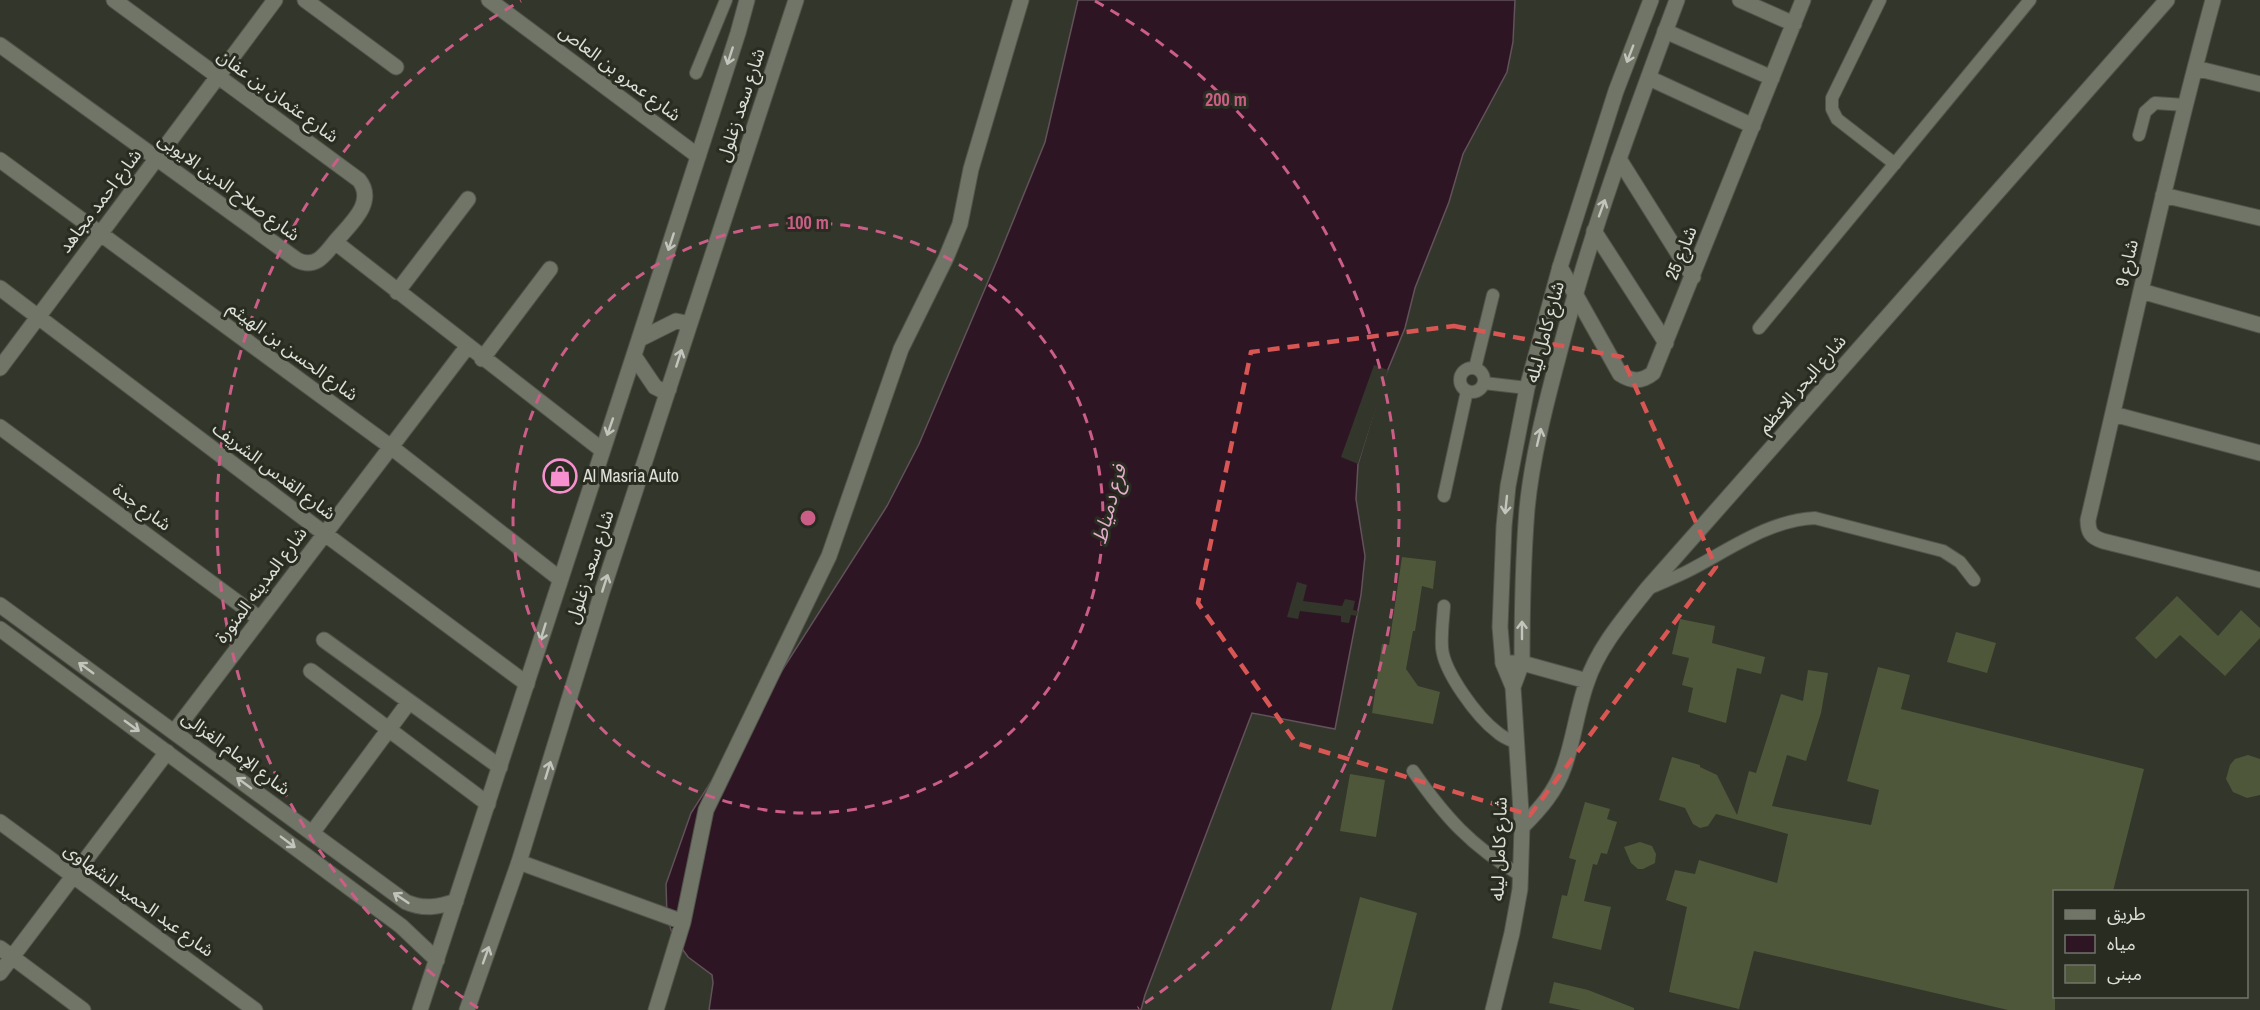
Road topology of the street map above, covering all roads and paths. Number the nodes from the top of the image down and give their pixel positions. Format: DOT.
graph roads {
  1 [pos="114,0"];
  2 [pos="275,0"];
  3 [pos="305,0"];
  4 [pos="489,0"];
  5 [pos="726,0"];
  6 [pos="747,0"];
  7 [pos="796,0"];
  8 [pos="1021,0"];
  9 [pos="1651,0"];
  10 [pos="1677,0"];
  11 [pos="1740,0"];
  12 [pos="1803,0"];
  13 [pos="1880,0"];
  14 [pos="2030,0"];
  15 [pos="2167,0"];
  16 [pos="2213,0"];
  17 [pos="1794,24"];
  18 [pos="1665,31"];
  19 [pos="0,45"];
  20 [pos="396,67"];
  21 [pos="2195,68"];
  22 [pos="696,73"];
  23 [pos="218,76"];
  24 [pos="1649,78"];
  25 [pos="1772,78"];
  26 [pos="2260,84"];
  27 [pos="2185,105"];
  28 [pos="1753,126"];
  29 [pos="2139,135"];
  30 [pos="698,156"];
  31 [pos="157,159"];
  32 [pos="1619,159"];
  33 [pos="0,160"];
  34 [pos="1894,164"];
  35 [pos="2163,195"];
  36 [pos="468,199"];
  37 [pos="2260,218"];
  38 [pos="1594,231"];
  39 [pos="100,234"];
  40 [pos="335,242"];
  41 [pos="1560,267"];
  42 [pos="550,269"];
  43 [pos="1693,277"];
  44 [pos="0,288"];
  45 [pos="397,291"];
  46 [pos="2140,291"];
  47 [pos="1574,293"];
  48 [pos="1493,295"];
  49 [pos="38,317"];
  50 [pos="2260,325"];
  51 [pos="1759,328"];
  52 [pos="688,329"];
  53 [pos="640,339"];
  54 [pos="1666,343"];
  55 [pos="467,347"];
  56 [pos="634,356"];
  57 [pos="482,359"];
  58 [pos="0,368"];
  59 [pos="1475,368"];
  60 [pos="1484,383"];
  61 [pos="1527,388"];
  62 [pos="669,389"];
  63 [pos="1550,390"];
  64 [pos="1467,391"];
  65 [pos="2113,414"];
  66 [pos="0,427"];
  67 [pos="391,447"];
  68 [pos="602,450"];
  69 [pos="2260,453"];
  70 [pos="1444,496"];
  71 [pos="325,534"];
  72 [pos="560,579"];
  73 [pos="1974,580"];
  74 [pos="2260,580"];
  75 [pos="1647,589"];
  76 [pos="0,605"];
  77 [pos="1444,606"];
  78 [pos="260,619"];
  79 [pos="0,629"];
  80 [pos="324,640"];
  81 [pos="1503,663"];
  82 [pos="1522,663"];
  83 [pos="311,671"];
  84 [pos="1587,681"];
  85 [pos="527,684"];
  86 [pos="1513,687"];
  87 [pos="409,702"];
  88 [pos="388,730"];
  89 [pos="174,732"];
  90 [pos="1517,743"];
  91 [pos="167,752"];
  92 [pos="500,767"];
  93 [pos="1413,771"];
  94 [pos="488,804"];
  95 [pos="0,822"];
  96 [pos="1522,827"];
  97 [pos="312,833"];
  98 [pos="519,862"];
  99 [pos="1520,875"];
  100 [pos="73,876"];
  101 [pos="456,901"];
  102 [pos="683,922"];
  103 [pos="6,953"];
  104 [pos="437,960"];
  105 [pos="0,973"];
  106 [pos="83,1010"];
  107 [pos="255,1010"];
  108 [pos="420,1010"];
  109 [pos="467,1010"];
  110 [pos="656,1010"];
  111 [pos="1493,1010"];
  1 -- 23 [label="street, شارع عثمان بن عفان"];
  2 -- 23 [label="street, شارع احمد مجاهد"];
  3 -- 20 [label="street"];
  4 -- 30 [label="street, شارع عمرو بن العاص"];
  5 -- 22 [label="lane"];
  6 -- 30 [label="street, شارع سعد زغلول, one-way"];
  7 -- 52 [label="street, شارع سعد زغلول"];
  8 -- 102 [label="street"];
  9 -- 41 [label="street, شارع كامل ليله, one-way"];
  10 -- 18 [label="street, شارع كامل ليله"];
  11 -- 17 [label="street"];
  12 -- 17 [label="street, شارع 25"];
  13 -- 34 [label="lane"];
  14 -- 34 [label="lane"];
  15 -- 75 [label="street, شارع البحر الاعظم"];
  16 -- 21 [label="street, شارع 9"];
  17 -- 25 [label="street, شارع 25"];
  18 -- 24 [label="street, شارع كامل ليله"];
  18 -- 25 [label="street"];
  19 -- 31 [label="street, شارع صلاح الدين الايوبى"];
  21 -- 26 [label="street"];
  21 -- 27 [label="street, شارع 9"];
  23 -- 31 [label="street, شارع احمد مجاهد"];
  23 -- 40 [label="street, شارع عثمان بن عفان"];
  24 -- 28 [label="street"];
  24 -- 32 [label="street, شارع كامل ليله"];
  25 -- 28 [label="street, شارع 25"];
  27 -- 29 [label="lane"];
  27 -- 35 [label="street, شارع 9"];
  28 -- 43 [label="street, شارع 25"];
  30 -- 53 [label="street, شارع سعد زغلول, one-way"];
  31 -- 39 [label="street, شارع احمد مجاهد"];
  31 -- 40 [label="street, شارع صلاح الدين الايوبى"];
  38 -- 32 [label="street, شارع كامل ليله, one-way"];
  32 -- 43 [label="street"];
  33 -- 39 [label="street, شارع الحسن بن الهيثم"];
  34 -- 51 [label="lane"];
  35 -- 37 [label="street"];
  35 -- 46 [label="street, شارع 9"];
  36 -- 45 [label="street"];
  38 -- 47 [label="street, شارع كامل ليله"];
  38 -- 54 [label="street"];
  39 -- 49 [label="street, شارع احمد مجاهد"];
  39 -- 67 [label="street, شارع الحسن بن الهيثم"];
  40 -- 45 [label="street"];
  41 -- 47 [label="street, شارع 25"];
  41 -- 61 [label="street, شارع كامل ليله"];
  42 -- 57 [label="street"];
  43 -- 54 [label="street, شارع 25"];
  44 -- 49 [label="street, شارع القدس الشريف"];
  45 -- 55 [label="street"];
  46 -- 50 [label="street"];
  46 -- 65 [label="street, شارع 9"];
  47 -- 54 [label="street, شارع 25"];
  47 -- 63 [label="street, شارع كامل ليله"];
  48 -- 59 [label="lane"];
  49 -- 58 [label="street, شارع احمد مجاهد"];
  49 -- 71 [label="street, شارع القدس الشريف"];
  52 -- 53 [label="street"];
  62 -- 52 [label="street, شارع سعد زغلول, one-way"];
  53 -- 56 [label="street, شارع سعد زغلول"];
  55 -- 57 [label="street"];
  55 -- 67 [label="street, شارع المدينه المنورة"];
  56 -- 62 [label="street"];
  56 -- 68 [label="street, شارع سعد زغلول, one-way"];
  57 -- 68 [label="street"];
  59 -- 60 [label="lane"];
  59 -- 64 [label="lane"];
  60 -- 61 [label="lane"];
  60 -- 64 [label="lane"];
  61 -- 63 [label="street"];
  61 -- 81 [label="street, شارع كامل ليله, one-way"];
  98 -- 62 [label="street, شارع سعد زغلول, one-way"];
  82 -- 63 [label="street, شارع كامل ليله, one-way"];
  64 -- 70 [label="lane"];
  65 -- 69 [label="street"];
  65 -- 74 [label="street, شارع 9"];
  66 -- 78 [label="street, شارع جدة"];
  67 -- 71 [label="street, شارع المدينه المنورة"];
  67 -- 72 [label="street, شارع الحسن بن الهيثم"];
  68 -- 72 [label="street, شارع سعد زغلول"];
  71 -- 78 [label="street, شارع المدينه المنورة"];
  71 -- 85 [label="street, شارع القدس الشريف"];
  72 -- 85 [label="street, شارع سعد زغلول, one-way"];
  73 -- 75 [label="lane"];
  75 -- 84 [label="street, شارع البحر الاعظم"];
  89 -- 76 [label="street, شارع الإمام الغزالى, one-way"];
  77 -- 90 [label="lane"];
  78 -- 89 [label="street, شارع المدينه المنورة"];
  79 -- 91 [label="street, one-way"];
  80 -- 87 [label="street"];
  81 -- 82 [label="street"];
  81 -- 86 [label="street, شارع كامل ليله"];
  82 -- 84 [label="street"];
  82 -- 86 [label="street, شارع كامل ليله"];
  83 -- 88 [label="street"];
  84 -- 96 [label="street, شارع البحر الاعظم"];
  85 -- 92 [label="street, شارع سعد زغلول"];
  86 -- 90 [label="street, شارع كامل ليله"];
  87 -- 88 [label="street"];
  87 -- 92 [label="street"];
  88 -- 94 [label="street"];
  88 -- 97 [label="street"];
  97 -- 89 [label="street, شارع الإمام الغزالى, one-way"];
  90 -- 96 [label="street, شارع كامل ليله"];
  91 -- 100 [label="street"];
  91 -- 104 [label="street, one-way"];
  92 -- 94 [label="street, شارع سعد زغلول"];
  93 -- 99 [label="lane"];
  94 -- 101 [label="street, شارع سعد زغلول"];
  95 -- 100 [label="street, شارع عبد الحميد الشهاوى"];
  96 -- 99 [label="street, شارع كامل ليله"];
  101 -- 97 [label="street, شارع الإمام الغزالى, one-way"];
  98 -- 102 [label="street"];
  109 -- 98 [label="street, شارع سعد زغلول, one-way"];
  99 -- 111 [label="street, شارع كامل ليله"];
  100 -- 103 [label="street"];
  100 -- 107 [label="street, شارع عبد الحميد الشهاوى"];
  101 -- 104 [label="street, شارع سعد زغلول"];
  102 -- 110 [label="street"];
  103 -- 105 [label="street"];
  103 -- 106 [label="street"];
  104 -- 108 [label="street, شارع سعد زغلول"];
}
